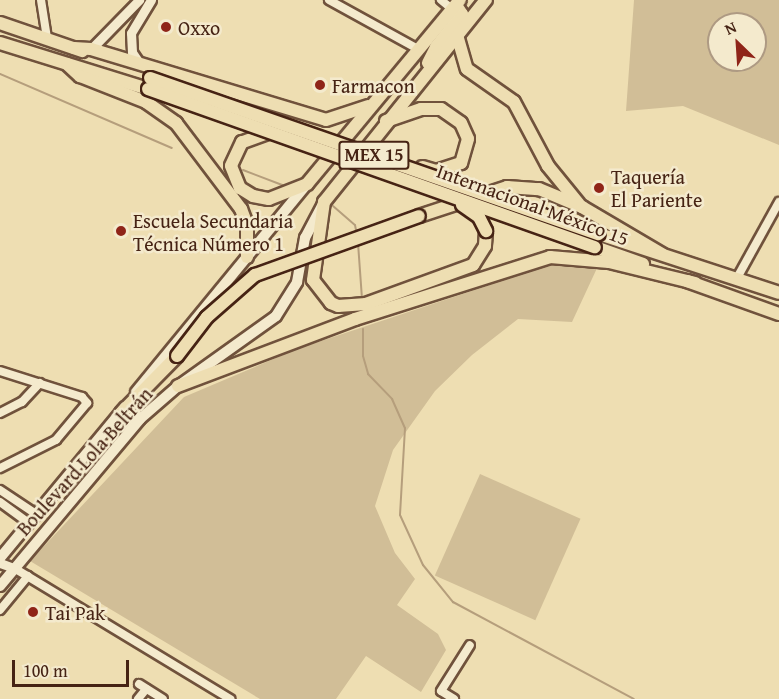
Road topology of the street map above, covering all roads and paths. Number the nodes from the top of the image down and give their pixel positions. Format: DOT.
graph roads {
  1 [pos="41,0"];
  2 [pos="139,0"];
  3 [pos="151,0"];
  4 [pos="329,0"];
  5 [pos="441,0"];
  6 [pos="479,2"];
  7 [pos="456,5"];
  8 [pos="0,23"];
  9 [pos="457,35"];
  10 [pos="46,39"];
  11 [pos="0,43"];
  12 [pos="74,48"];
  13 [pos="91,49"];
  14 [pos="418,49"];
  15 [pos="67,64"];
  16 [pos="141,66"];
  17 [pos="426,70"];
  18 [pos="149,84"];
  19 [pos="372,104"];
  20 [pos="384,122"];
  21 [pos="273,131"];
  22 [pos="387,159"];
  23 [pos="307,184"];
  24 [pos="438,191"];
  25 [pos="324,202"];
  26 [pos="779,202"];
  27 [pos="582,207"];
  28 [pos="662,254"];
  29 [pos="247,257"];
  30 [pos="737,278"];
  31 [pos="695,283"];
  32 [pos="779,293"];
  33 [pos="779,314"];
  34 [pos="0,370"];
  35 [pos="40,383"];
  36 [pos="178,386"];
  37 [pos="0,413"];
  38 [pos="121,413"];
  39 [pos="0,468"];
  40 [pos="0,490"];
  41 [pos="0,501"];
  42 [pos="36,514"];
  43 [pos="29,523"];
  44 [pos="0,558"];
  45 [pos="0,563"];
  46 [pos="14,568"];
  47 [pos="28,576"];
  48 [pos="0,585"];
  49 [pos="0,610"];
  50 [pos="470,645"];
  51 [pos="441,691"];
  52 [pos="138,699"];
  53 [pos="163,699"];
  54 [pos="230,699"];
  55 [pos="436,699"];
  56 [pos="454,699"];
  1 -- 10 [label="street"];
  2 -- 13 [label="street"];
  3 -- 16 [label="street"];
  4 -- 14 [label="street"];
  5 -- 7 [label="street"];
  6 -- 9 [label="main road"];
  7 -- 14 [label="main road"];
  7 -- 17 [label="main road"];
  8 -- 10 [label="main road, Internacional México 15 / MEX 15"];
  9 -- 17 [label="main road"];
  9 -- 27 [label="main road"];
  10 -- 12 [label="main road, Internacional México 15 / MEX 15"];
  11 -- 15 [label="main road, Internacional México 15 / MEX 15"];
  12 -- 13 [label="main road"];
  12 -- 18 [label="main road, Internacional México 15 / MEX 15"];
  13 -- 16 [label="main road"];
  14 -- 19 [label="main road"];
  15 -- 18 [label="main road, Internacional México 15 / MEX 15"];
  15 -- 29 [label="main road"];
  16 -- 19 [label="main road"];
  17 -- 20 [label="main road"];
  18 -- 21 [label="main road, Internacional México 15 / MEX 15, bridge"];
  18 -- 22 [label="main road, Internacional México 15 / MEX 15, bridge"];
  19 -- 23 [label="main road"];
  20 -- 22 [label="main road"];
  20 -- 25 [label="main road"];
  21 -- 23 [label="main road"];
  21 -- 24 [label="main road, Internacional México 15 / MEX 15, bridge"];
  22 -- 28 [label="main road, Internacional México 15 / MEX 15, bridge"];
  23 -- 29 [label="main road, Boulevard Lola Beltrán"];
  24 -- 25 [label="main road, bridge"];
  24 -- 31 [label="main road, Internacional México 15 / MEX 15, bridge"];
  25 -- 36 [label="main road, Boulevard Lola Beltrán"];
  26 -- 30 [label="street"];
  27 -- 28 [label="main road"];
  27 -- 38 [label="main road, bridge"];
  28 -- 30 [label="main road, Internacional México 15 / MEX 15"];
  29 -- 38 [label="main road, Boulevard Lola Beltrán"];
  30 -- 32 [label="main road, Internacional México 15 / MEX 15"];
  31 -- 33 [label="main road, Internacional México 15 / MEX 15"];
  31 -- 36 [label="main road"];
  34 -- 35 [label="street"];
  35 -- 37 [label="street"];
  35 -- 39 [label="street"];
  36 -- 46 [label="main road, Boulevard Lola Beltrán"];
  38 -- 42 [label="main road, Boulevard Lola Beltrán"];
  40 -- 42 [label="street"];
  41 -- 43 [label="street"];
  42 -- 43 [label="main road, Boulevard Lola Beltrán"];
  43 -- 44 [label="main road, Boulevard Lola Beltrán"];
  45 -- 46 [label="street"];
  46 -- 47 [label="street"];
  46 -- 48 [label="main road, Boulevard Lola Beltrán"];
  47 -- 49 [label="street"];
  47 -- 54 [label="street"];
  50 -- 51 [label="street"];
  51 -- 55 [label="street"];
  51 -- 56 [label="street"];
  52 -- 53 [label="street"];
}
